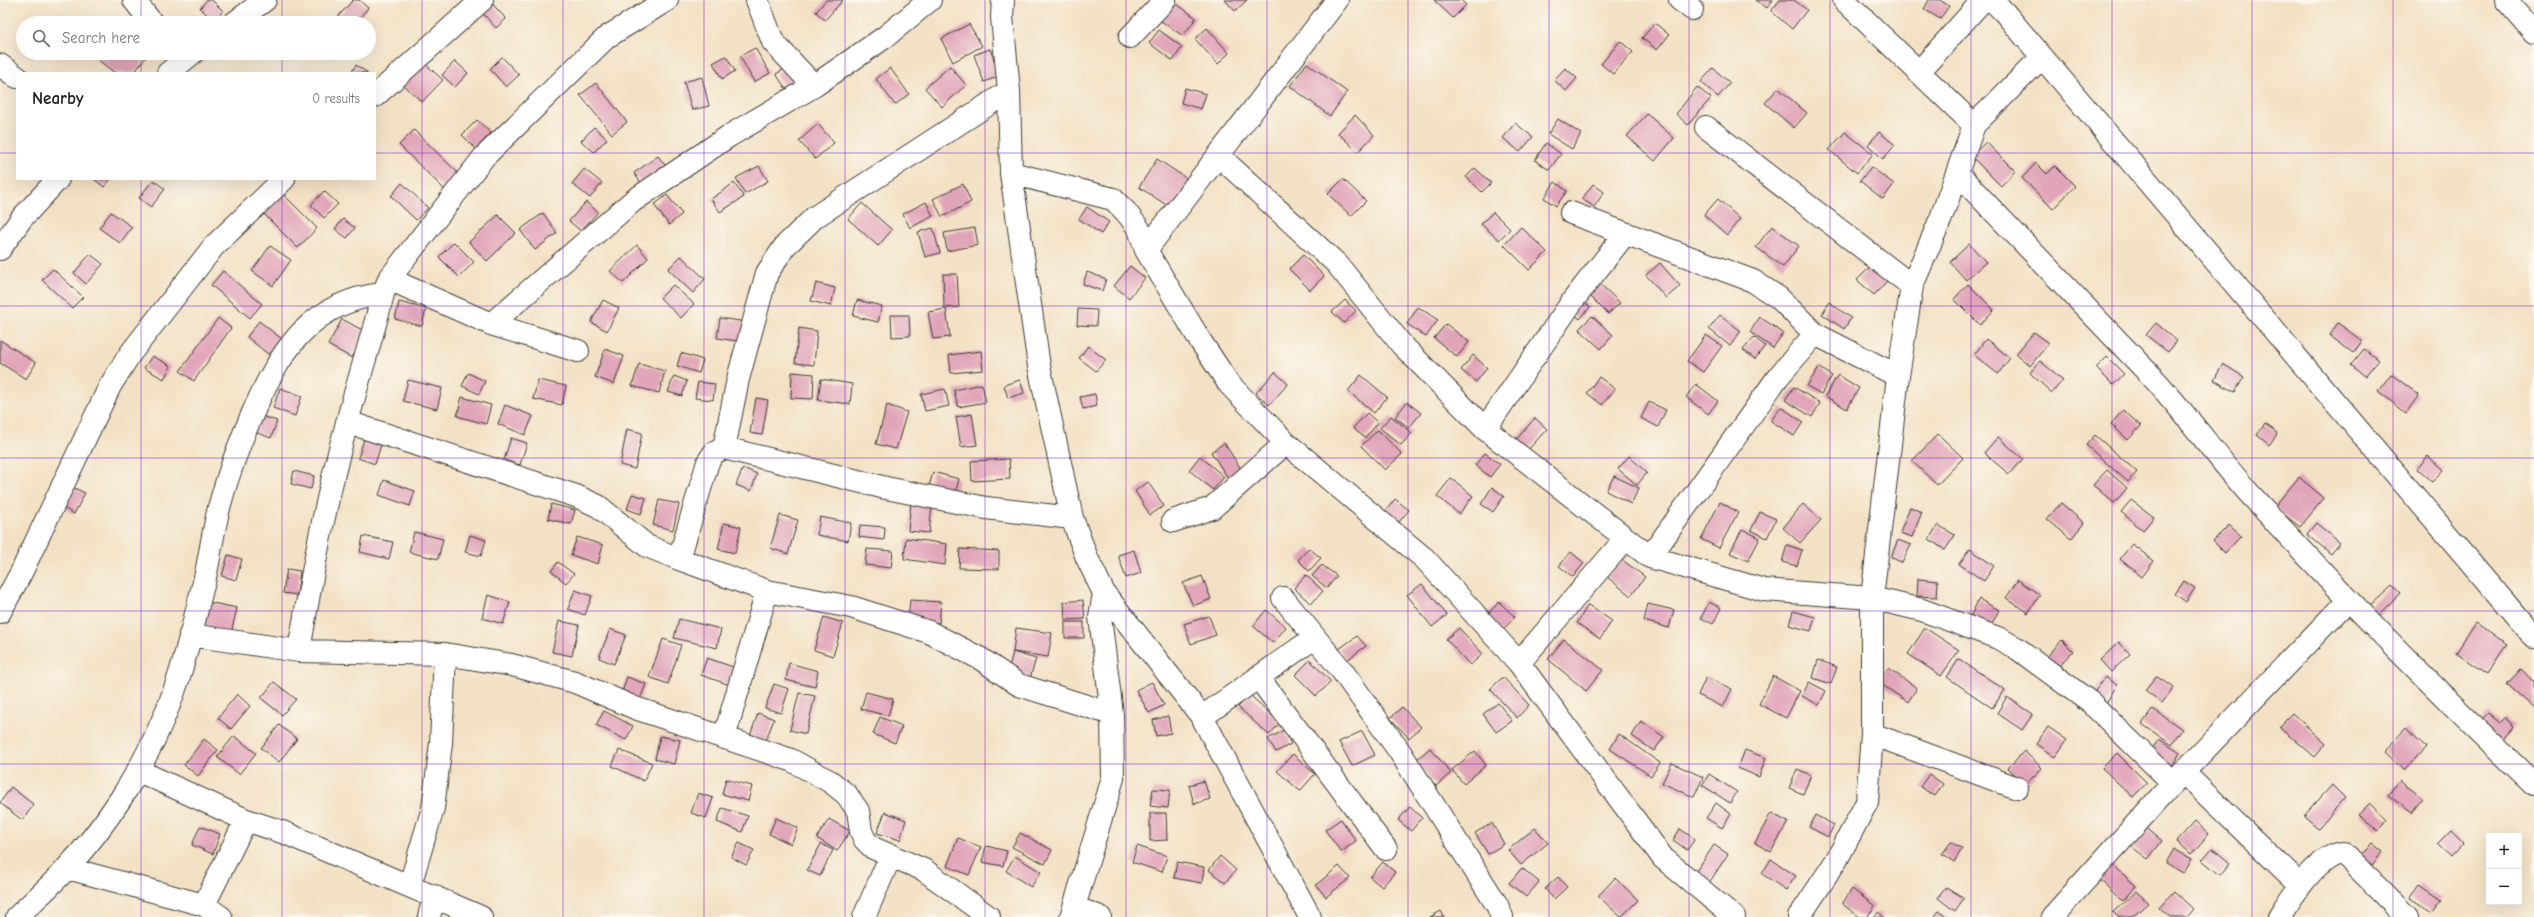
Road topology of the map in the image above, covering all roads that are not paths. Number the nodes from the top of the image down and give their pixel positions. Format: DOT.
graph roads {
  1 [pos="134,0"];
  2 [pos="265,0"];
  3 [pos="482,0"];
  4 [pos="667,0"];
  5 [pos="757,0"];
  6 [pos="930,0"];
  7 [pos="1003,0"];
  8 [pos="1165,0"];
  9 [pos="1337,0"];
  10 [pos="1844,0"];
  11 [pos="1983,0"];
  12 [pos="2506,0"];
  13 [pos="2003,4"];
  14 [pos="147,16"];
  15 [pos="243,16"];
  16 [pos="2534,32"];
  17 [pos="1130,37"];
  18 [pos="2041,58"];
  19 [pos="0,65"];
  20 [pos="1918,73"];
  21 [pos="16,76"];
  22 [pos="814,86"];
  23 [pos="1009,91"];
  24 [pos="376,95"];
  25 [pos="1974,125"];
  26 [pos="1706,127"];
  27 [pos="1219,156"];
  28 [pos="1011,174"];
  29 [pos="1958,174"];
  30 [pos="57,180"];
  31 [pos="283,180"];
  32 [pos="1571,213"];
  33 [pos="1625,234"];
  34 [pos="0,249"];
  35 [pos="1146,250"];
  36 [pos="1912,286"];
  37 [pos="386,287"];
  38 [pos="491,324"];
  39 [pos="1815,334"];
  40 [pos="578,351"];
  41 [pos="1898,376"];
  42 [pos="347,422"];
  43 [pos="1485,429"];
  44 [pos="1286,443"];
  45 [pos="724,448"];
  46 [pos="1072,518"];
  47 [pos="1173,521"];
  48 [pos="1626,538"];
  49 [pos="1650,557"];
  50 [pos="679,559"];
  51 [pos="767,591"];
  52 [pos="1104,593"];
  53 [pos="1283,598"];
  54 [pos="1872,598"];
  55 [pos="2348,600"];
  56 [pos="0,612"];
  57 [pos="190,634"];
  58 [pos="1314,638"];
  59 [pos="2534,638"];
  60 [pos="299,651"];
  61 [pos="445,654"];
  62 [pos="1519,663"];
  63 [pos="1258,677"];
  64 [pos="1112,714"];
  65 [pos="1202,717"];
  66 [pos="1872,734"];
  67 [pos="724,738"];
  68 [pos="139,771"];
  69 [pos="2179,778"];
  70 [pos="2534,784"];
  71 [pos="2017,788"];
  72 [pos="246,820"];
  73 [pos="1386,849"];
  74 [pos="891,855"];
  75 [pos="67,868"];
  76 [pos="410,885"];
  77 [pos="2300,885"];
  78 [pos="434,896"];
  79 [pos="212,911"];
  80 [pos="1072,912"];
  81 [pos="17,917"];
  82 [pos="429,917"];
  83 [pos="481,917"];
  84 [pos="864,917"];
  85 [pos="989,917"];
  86 [pos="1100,917"];
  87 [pos="1310,917"];
  88 [pos="1502,917"];
  89 [pos="1734,917"];
  90 [pos="1799,917"];
  91 [pos="2052,917"];
  92 [pos="2279,917"];
  93 [pos="2407,917"];
  1 -- 14 [label="street"];
  2 -- 15 [label="street"];
  3 -- 24 [label="street"];
  4 -- 37 [label="street"];
  5 -- 22 [label="street"];
  6 -- 22 [label="street"];
  7 -- 23 [label="street"];
  8 -- 17 [label="street"];
  9 -- 27 [label="street"];
  10 -- 20 [label="street"];
  11 -- 20 [label="street"];
  12 -- 16 [label="street"];
  13 -- 18 [label="street"];
  18 -- 25 [label="street"];
  18 -- 59 [label="street"];
  19 -- 21 [label="street"];
  20 -- 25 [label="street"];
  22 -- 38 [label="street"];
  23 -- 28 [label="street"];
  23 -- 45 [label="street"];
  25 -- 29 [label="street"];
  26 -- 36 [label="street"];
  27 -- 35 [label="street"];
  27 -- 43 [label="street"];
  28 -- 35 [label="street"];
  28 -- 46 [label="street"];
  29 -- 36 [label="street"];
  29 -- 55 [label="street"];
  30 -- 34 [label="street"];
  31 -- 56 [label="street"];
  32 -- 33 [label="street"];
  33 -- 39 [label="street"];
  33 -- 43 [label="street"];
  35 -- 44 [label="street"];
  36 -- 41 [label="street"];
  37 -- 38 [label="street"];
  37 -- 42 [label="street"];
  37 -- 57 [label="street"];
  38 -- 40 [label="street"];
  39 -- 41 [label="street"];
  39 -- 49 [label="street"];
  41 -- 54 [label="street"];
  42 -- 50 [label="street"];
  42 -- 60 [label="street"];
  43 -- 48 [label="street"];
  44 -- 47 [label="street"];
  44 -- 62 [label="street"];
  45 -- 46 [label="street"];
  45 -- 50 [label="street"];
  46 -- 52 [label="street"];
  48 -- 49 [label="street"];
  48 -- 62 [label="street"];
  49 -- 54 [label="street"];
  50 -- 51 [label="street"];
  51 -- 64 [label="street"];
  51 -- 67 [label="street"];
  52 -- 64 [label="street"];
  52 -- 65 [label="street"];
  53 -- 58 [label="street"];
  54 -- 66 [label="street"];
  54 -- 69 [label="street"];
  55 -- 69 [label="street"];
  55 -- 70 [label="street"];
  57 -- 60 [label="street"];
  57 -- 68 [label="street"];
  58 -- 63 [label="street"];
  58 -- 88 [label="street"];
  60 -- 61 [label="street"];
  61 -- 67 [label="street"];
  61 -- 76 [label="street"];
  62 -- 89 [label="street"];
  63 -- 65 [label="street"];
  63 -- 73 [label="street"];
  64 -- 80 [label="street"];
  65 -- 87 [label="street"];
  66 -- 71 [label="street"];
  66 -- 90 [label="street"];
  67 -- 74 [label="street"];
  68 -- 72 [label="street"];
  68 -- 75 [label="street"];
  69 -- 77 [label="street"];
  69 -- 91 [label="street"];
  72 -- 76 [label="street"];
  72 -- 79 [label="street"];
  74 -- 84 [label="street"];
  74 -- 85 [label="street"];
  75 -- 79 [label="street"];
  75 -- 81 [label="street"];
  76 -- 78 [label="street"];
  77 -- 92 [label="street"];
  77 -- 93 [label="street"];
  78 -- 82 [label="street"];
  78 -- 83 [label="street"];
  80 -- 86 [label="street"];
}
